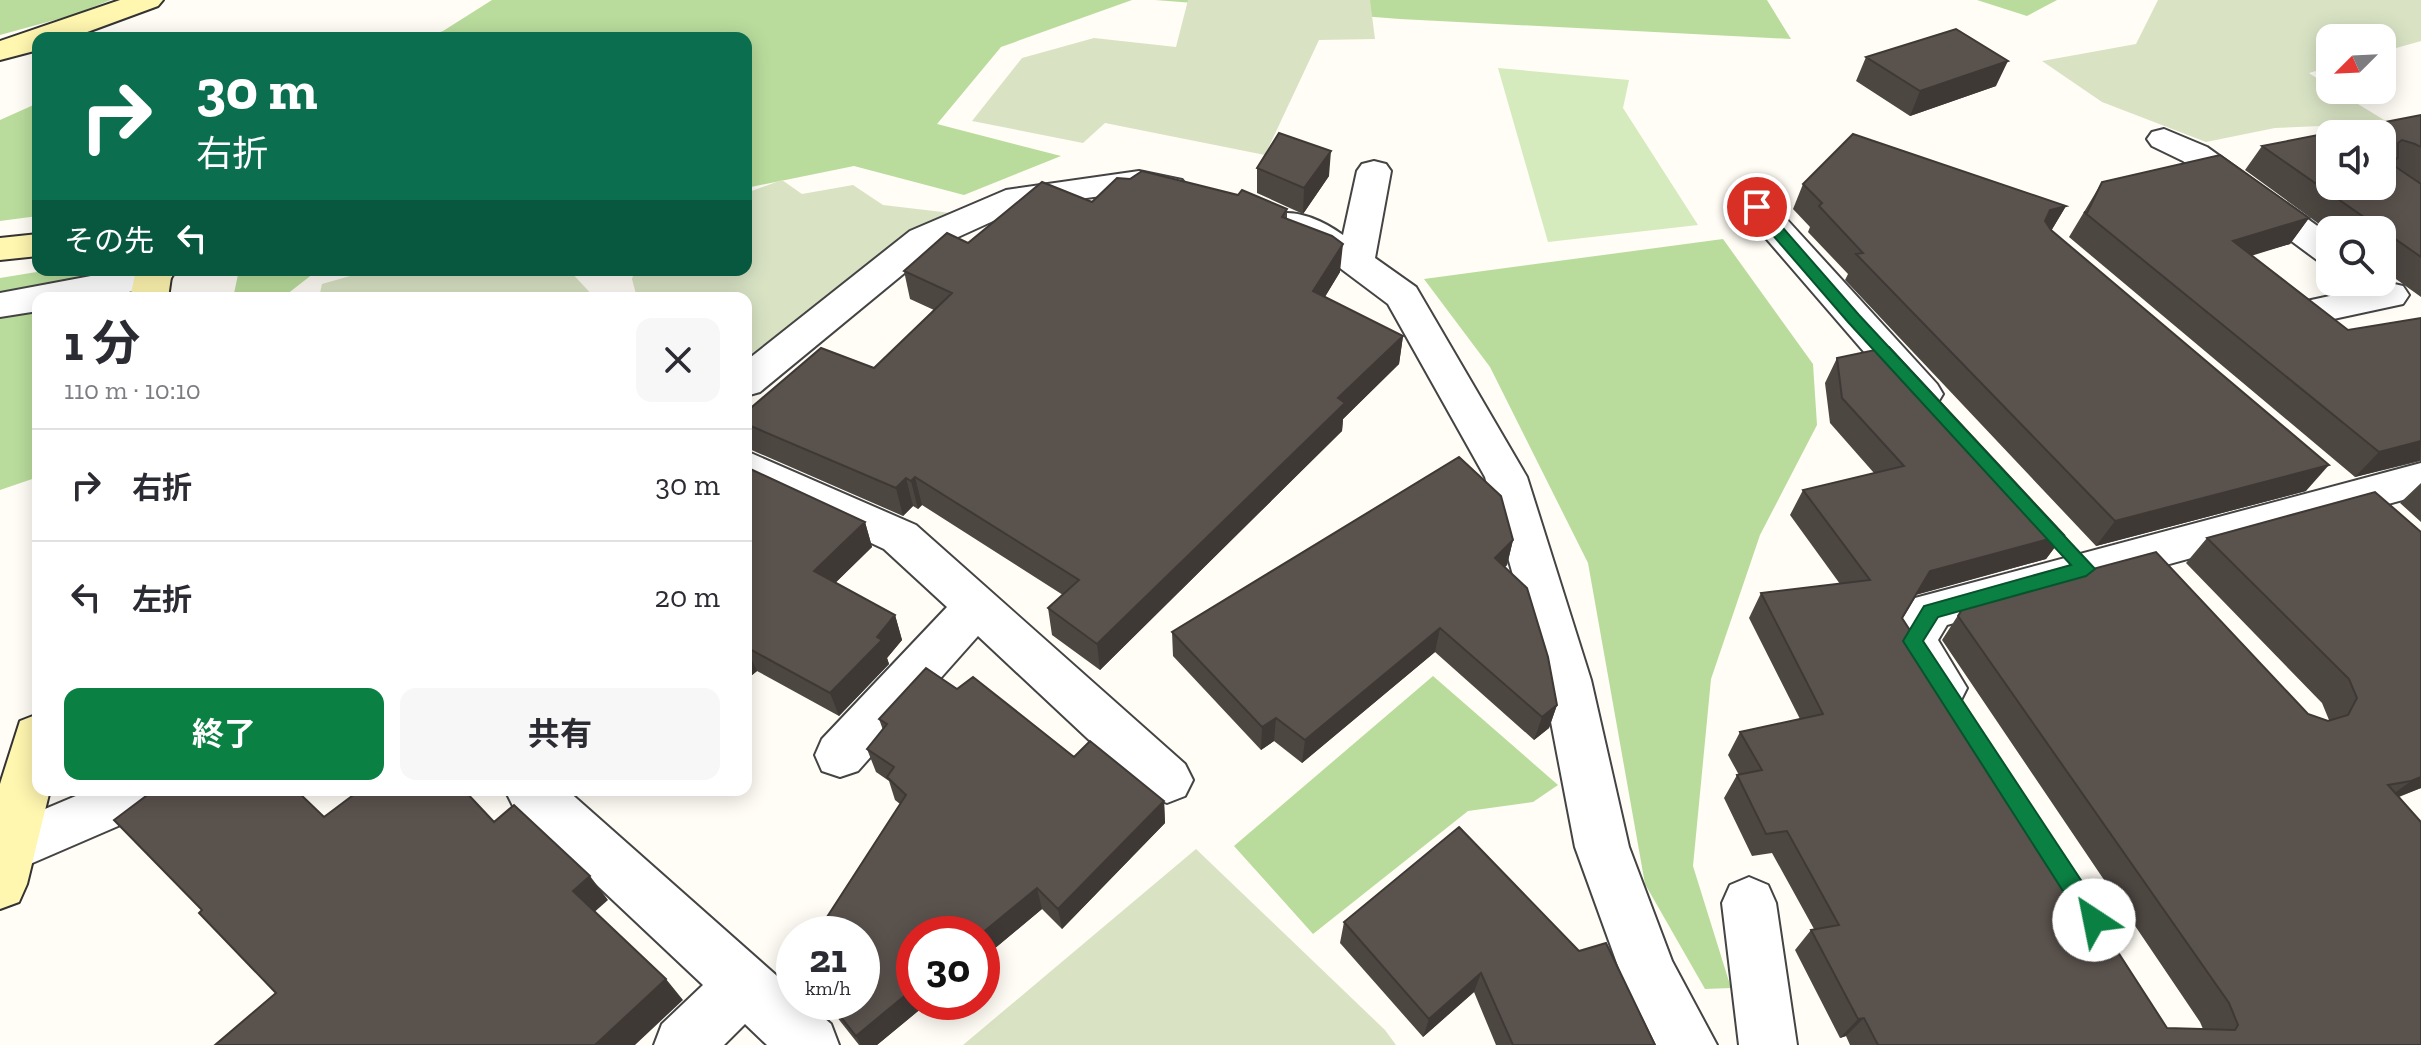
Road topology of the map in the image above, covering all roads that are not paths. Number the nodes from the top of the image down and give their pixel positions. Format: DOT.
graph roads {
  1 [pos="148,0"];
  2 [pos="60,32"];
  3 [pos="32,42"];
  4 [pos="0,51"];
  5 [pos="2164,139"];
  6 [pos="1374,171"];
  7 [pos="1214,196"];
  8 [pos="1757,207"];
  9 [pos="1256,208"];
  10 [pos="2316,242"];
  11 [pos="32,246"];
  12 [pos="0,249"];
  13 [pos="1356,262"];
  14 [pos="153,281"];
  15 [pos="84,292"];
  16 [pos="2356,296"];
  17 [pos="2392,296"];
  18 [pos="32,300"];
  19 [pos="0,305"];
  20 [pos="2301,314"];
  21 [pos="2421,317"];
  22 [pos="752,377"];
  23 [pos="1948,421"];
  24 [pos="752,469"];
  25 [pos="2421,479"];
  26 [pos="976,607"];
  27 [pos="1970,730"];
  28 [pos="840,755"];
  29 [pos="32,758"];
  30 [pos="1167,780"];
  31 [pos="129,796"];
  32 [pos="538,796"];
  33 [pos="3,862"];
  34 [pos="1749,903"];
  35 [pos="744,985"];
  36 [pos="683,1045"];
  37 [pos="810,1045"];
  38 [pos="1688,1045"];
  39 [pos="1768,1045"];
  1 -- 2 [label="main road"];
  3 -- 4 [label="main road"];
  5 -- 10 [label="street"];
  6 -- 13 [label="street"];
  7 -- 22 [label="street"];
  8 -- 23 [label="street"];
  9 -- 13 [label="street"];
  11 -- 12 [label="main road"];
  13 -- 38 [label="street"];
  14 -- 15 [label="street"];
  16 -- 20 [label="street"];
  17 -- 21 [label="street"];
  18 -- 19 [label="street"];
  24 -- 26 [label="street"];
  25 -- 27 [label="street"];
  26 -- 28 [label="street"];
  26 -- 30 [label="street"];
  29 -- 33 [label="main road"];
  31 -- 33 [label="street"];
  32 -- 35 [label="street"];
  34 -- 39 [label="street"];
  35 -- 36 [label="street"];
  35 -- 37 [label="street"];
}
